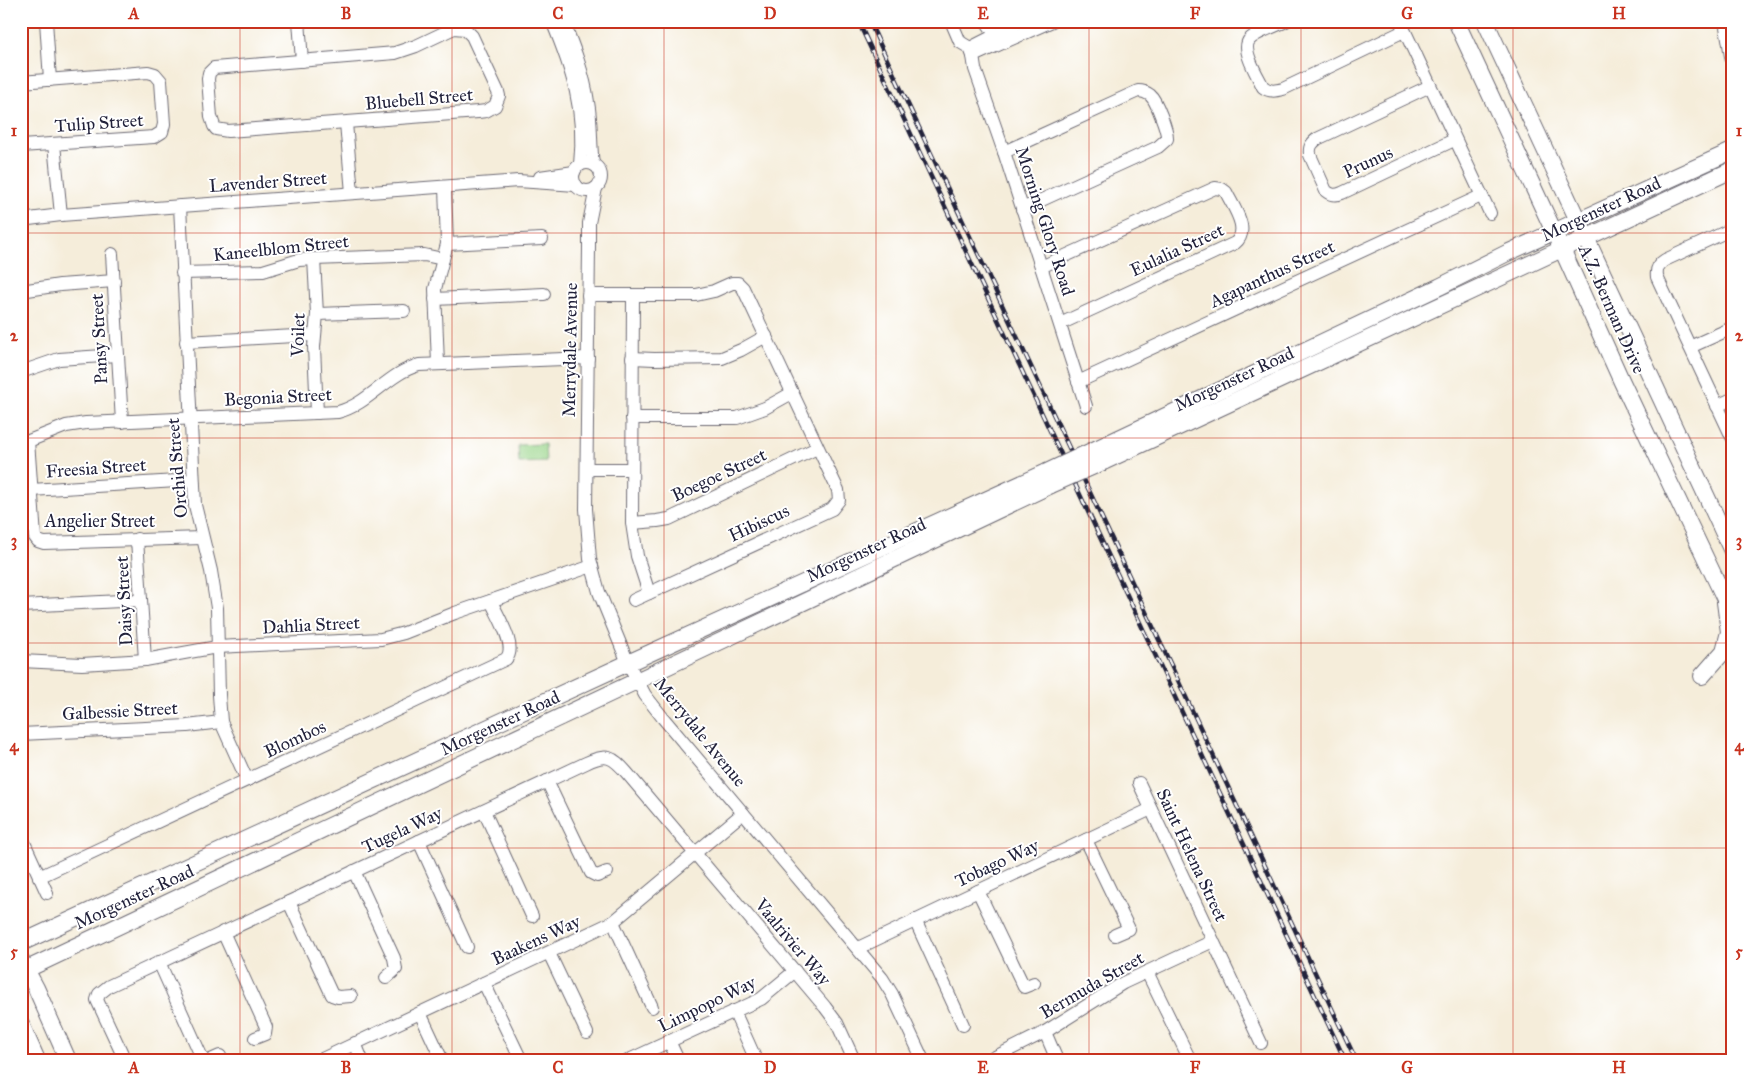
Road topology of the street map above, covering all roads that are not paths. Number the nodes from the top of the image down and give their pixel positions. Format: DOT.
graph roads {
  1 [pos="46,21"];
  2 [pos="299,21"];
  3 [pos="951,21"];
  4 [pos="986,21"];
  5 [pos="1023,21"];
  6 [pos="1052,21"];
  7 [pos="1286,21"];
  8 [pos="1456,21"];
  9 [pos="1485,21"];
  10 [pos="1725,21"];
  11 [pos="558,23"];
  12 [pos="1402,26"];
  13 [pos="999,39"];
  14 [pos="972,52"];
  15 [pos="302,61"];
  16 [pos="1732,62"];
  17 [pos="50,80"];
  18 [pos="21,82"];
  19 [pos="1430,86"];
  20 [pos="346,122"];
  21 [pos="1454,140"];
  22 [pos="54,144"];
  23 [pos="21,146"];
  24 [pos="1732,151"];
  25 [pos="1004,152"];
  26 [pos="593,164"];
  27 [pos="577,168"];
  28 [pos="1732,170"];
  29 [pos="518,181"];
  30 [pos="445,187"];
  31 [pos="578,187"];
  32 [pos="596,188"];
  33 [pos="352,193"];
  34 [pos="1481,196"];
  35 [pos="180,206"];
  36 [pos="1022,209"];
  37 [pos="1490,213"];
  38 [pos="60,215"];
  39 [pos="21,220"];
  40 [pos="1578,221"];
  41 [pos="589,223"];
  42 [pos="1732,229"];
  43 [pos="1554,232"];
  44 [pos="542,238"];
  45 [pos="1586,238"];
  46 [pos="447,244"];
  47 [pos="1562,249"];
  48 [pos="112,254"];
  49 [pos="314,259"];
  50 [pos="444,259"];
  51 [pos="1040,267"];
  52 [pos="182,273"];
  53 [pos="114,281"];
  54 [pos="21,291"];
  55 [pos="544,294"];
  56 [pos="588,295"];
  57 [pos="633,295"];
  58 [pos="435,298"];
  59 [pos="404,312"];
  60 [pos="317,314"];
  61 [pos="1060,324"];
  62 [pos="1732,328"];
  63 [pos="314,336"];
  64 [pos="766,336"];
  65 [pos="186,342"];
  66 [pos="1690,347"];
  67 [pos="117,355"];
  68 [pos="588,358"];
  69 [pos="632,358"];
  70 [pos="438,364"];
  71 [pos="21,372"];
  72 [pos="1078,382"];
  73 [pos="792,393"];
  74 [pos="1732,399"];
  75 [pos="1086,406"];
  76 [pos="1717,406"];
  77 [pos="317,413"];
  78 [pos="632,418"];
  79 [pos="190,419"];
  80 [pos="122,422"];
  81 [pos="1732,437"];
  82 [pos="25,443"];
  83 [pos="817,448"];
  84 [pos="1100,455"];
  85 [pos="587,469"];
  86 [pos="631,469"];
  87 [pos="1049,479"];
  88 [pos="193,480"];
  89 [pos="31,490"];
  90 [pos="27,522"];
  91 [pos="632,523"];
  92 [pos="202,538"];
  93 [pos="137,539"];
  94 [pos="1732,551"];
  95 [pos="592,566"];
  96 [pos="649,593"];
  97 [pos="141,600"];
  98 [pos="634,600"];
  99 [pos="490,601"];
  100 [pos="21,606"];
  101 [pos="1729,607"];
  102 [pos="217,647"];
  103 [pos="145,660"];
  104 [pos="21,661"];
  105 [pos="628,663"];
  106 [pos="1702,676"];
  107 [pos="636,681"];
  108 [pos="221,722"];
  109 [pos="21,734"];
  110 [pos="247,780"];
  111 [pos="547,781"];
  112 [pos="1139,783"];
  113 [pos="1151,809"];
  114 [pos="484,811"];
  115 [pos="743,813"];
  116 [pos="21,836"];
  117 [pos="1086,840"];
  118 [pos="418,841"];
  119 [pos="695,853"];
  120 [pos="354,871"];
  121 [pos="608,872"];
  122 [pos="39,877"];
  123 [pos="978,891"];
  124 [pos="47,893"];
  125 [pos="289,902"];
  126 [pos="532,916"];
  127 [pos="915,920"];
  128 [pos="613,922"];
  129 [pos="223,932"];
  130 [pos="1115,936"];
  131 [pos="1213,941"];
  132 [pos="21,943"];
  133 [pos="468,947"];
  134 [pos="858,948"];
  135 [pos="549,953"];
  136 [pos="159,962"];
  137 [pos="23,967"];
  138 [pos="795,971"];
  139 [pos="1148,972"];
  140 [pos="386,978"];
  141 [pos="484,983"];
  142 [pos="1034,983"];
  143 [pos="351,996"];
  144 [pos="652,1006"];
  145 [pos="734,1011"];
  146 [pos="420,1013"];
  147 [pos="21,1024"];
  148 [pos="963,1025"];
  149 [pos="1045,1032"];
  150 [pos="587,1033"];
  151 [pos="255,1038"];
  152 [pos="669,1042"];
  153 [pos="355,1043"];
  154 [pos="1261,1043"];
  155 [pos="38,1060"];
  156 [pos="68,1060"];
  157 [pos="124,1060"];
  158 [pos="203,1060"];
  159 [pos="320,1060"];
  160 [pos="362,1060"];
  161 [pos="442,1060"];
  162 [pos="520,1060"];
  163 [pos="629,1060"];
  164 [pos="678,1060"];
  165 [pos="756,1060"];
  166 [pos="854,1060"];
  167 [pos="923,1060"];
  168 [pos="989,1060"];
  169 [pos="1057,1060"];
  170 [pos="1190,1060"];
  1 -- 17 [label="street"];
  2 -- 15 [label="street"];
  3 -- 14 [label="street"];
  4 -- 13 [label="street"];
  5 -- 13 [label="street"];
  6 -- 13 [label="street"];
  7 -- 12 [label="street"];
  8 -- 43 [label="main road, A.Z. Berman Drive"];
  9 -- 40 [label="main road, A.Z. Berman Drive"];
  10 -- 16 [label="street"];
  11 -- 26 [label="street"];
  11 -- 27 [label="street"];
  12 -- 19 [label="street"];
  13 -- 14 [label="street"];
  14 -- 25 [label="street, Morning Glory Road"];
  15 -- 20 [label="street, Bluebell Street"];
  15 -- 20 [label="street, Bluebell Street"];
  17 -- 18 [label="street, Tulip Street"];
  17 -- 22 [label="street, Tulip Street"];
  19 -- 21 [label="street"];
  19 -- 21 [label="street, Prunus"];
  20 -- 33 [label="street, Bluebell Street"];
  21 -- 34 [label="street"];
  22 -- 23 [label="street, Tulip Street"];
  22 -- 38 [label="street"];
  24 -- 40 [label="main road, Morgenster Road"];
  25 -- 36 [label="street, Morning Glory Road"];
  25 -- 36 [label="street"];
  26 -- 27 [label="street"];
  26 -- 32 [label="street"];
  27 -- 29 [label="street, Lavender Street"];
  27 -- 31 [label="street"];
  28 -- 45 [label="main road, Morgenster Road"];
  29 -- 30 [label="street, Lavender Street"];
  29 -- 31 [label="street, Lavender Street"];
  30 -- 33 [label="street, Lavender Street"];
  30 -- 46 [label="street"];
  31 -- 32 [label="street"];
  31 -- 41 [label="street, Merrydale Avenue"];
  32 -- 41 [label="street, Merrydale Avenue"];
  33 -- 35 [label="street, Lavender Street"];
  34 -- 37 [label="street"];
  34 -- 72 [label="street, Agapanthus Street"];
  35 -- 38 [label="street, Lavender Street"];
  35 -- 52 [label="street, Orchid Street"];
  36 -- 51 [label="street, Morning Glory Road"];
  38 -- 39 [label="street, Lavender Street"];
  40 -- 43 [label="main road, Morgenster Road"];
  40 -- 45 [label="main road, A.Z. Berman Drive"];
  41 -- 56 [label="street, Merrydale Avenue"];
  42 -- 66 [label="street"];
  43 -- 47 [label="main road, A.Z. Berman Drive"];
  43 -- 84 [label="main road, Morgenster Road"];
  44 -- 46 [label="street"];
  45 -- 47 [label="main road, Morgenster Road"];
  45 -- 94 [label="main road, A.Z. Berman Drive"];
  46 -- 50 [label="street"];
  47 -- 84 [label="main road, Morgenster Road"];
  47 -- 101 [label="main road, A.Z. Berman Drive"];
  48 -- 53 [label="street, Pansy Street"];
  49 -- 50 [label="street, Kaneelblom Street"];
  49 -- 52 [label="street, Kaneelblom Street"];
  49 -- 60 [label="street, Voilet"];
  50 -- 58 [label="street"];
  51 -- 61 [label="street, Morning Glory Road"];
  51 -- 61 [label="street, Eulalia Street"];
  52 -- 65 [label="street, Orchid Street"];
  53 -- 54 [label="street"];
  53 -- 67 [label="street, Pansy Street"];
  55 -- 58 [label="street"];
  56 -- 57 [label="street, Hibiscus"];
  56 -- 68 [label="street, Merrydale Avenue"];
  57 -- 64 [label="street, Hibiscus"];
  57 -- 69 [label="street"];
  58 -- 70 [label="street"];
  59 -- 60 [label="street"];
  60 -- 63 [label="street, Voilet"];
  61 -- 72 [label="street, Morning Glory Road"];
  62 -- 66 [label="street"];
  63 -- 65 [label="street"];
  63 -- 77 [label="street, Voilet"];
  64 -- 69 [label="street"];
  64 -- 73 [label="street, Hibiscus"];
  65 -- 79 [label="street, Orchid Street"];
  66 -- 76 [label="street"];
  67 -- 71 [label="street"];
  67 -- 80 [label="street, Pansy Street"];
  68 -- 70 [label="street, Begonia Street"];
  68 -- 85 [label="street, Merrydale Avenue"];
  69 -- 78 [label="street"];
  70 -- 77 [label="street, Begonia Street"];
  72 -- 75 [label="street, Morning Glory Road"];
  73 -- 78 [label="street"];
  73 -- 83 [label="street, Hibiscus"];
  74 -- 76 [label="street"];
  76 -- 81 [label="street"];
  77 -- 79 [label="street, Begonia Street"];
  78 -- 86 [label="street"];
  79 -- 80 [label="street, Begonia Street"];
  79 -- 88 [label="street, Orchid Street"];
  80 -- 82 [label="street, Begonia Street"];
  82 -- 89 [label="street, Angelier Street"];
  83 -- 91 [label="street, Boegoe Street"];
  83 -- 96 [label="street, Hibiscus"];
  84 -- 87 [label="main road, Morgenster Road, bridge"];
  85 -- 86 [label="street"];
  85 -- 95 [label="street, Merrydale Avenue"];
  86 -- 91 [label="street"];
  87 -- 105 [label="main road, Morgenster Road"];
  87 -- 107 [label="main road, Morgenster Road"];
  88 -- 89 [label="street, Freesia Street"];
  88 -- 92 [label="street, Orchid Street"];
  89 -- 90 [label="street, Angelier Street"];
  90 -- 93 [label="street, Angelier Street"];
  91 -- 96 [label="street"];
  92 -- 93 [label="street, Angelier Street"];
  92 -- 102 [label="street, Orchid Street"];
  93 -- 97 [label="street, Daisy Street"];
  95 -- 99 [label="street, Dahlia Street"];
  95 -- 105 [label="street, Merrydale Avenue"];
  96 -- 98 [label="street, Hibiscus"];
  97 -- 100 [label="street"];
  97 -- 103 [label="street, Daisy Street"];
  99 -- 102 [label="street, Dahlia Street"];
  99 -- 110 [label="street, Blombos"];
  101 -- 106 [label="main road, A.Z. Berman Drive"];
  102 -- 103 [label="street, Dahlia Street"];
  102 -- 108 [label="street, Orchid Street"];
  103 -- 104 [label="street, Dahlia Street"];
  105 -- 107 [label="street, Merrydale Avenue"];
  105 -- 132 [label="main road, Morgenster Road"];
  107 -- 115 [label="street, Merrydale Avenue"];
  107 -- 137 [label="main road, Morgenster Road"];
  108 -- 109 [label="street, Galbessie Street"];
  108 -- 110 [label="street, Orchid Street"];
  110 -- 122 [label="street, Blombos"];
  111 -- 114 [label="street, Tugela Way"];
  111 -- 119 [label="street, Tugela Way"];
  111 -- 121 [label="street"];
  112 -- 113 [label="street, Saint Helena Street"];
  113 -- 117 [label="street, Tobago Way"];
  113 -- 131 [label="street, Saint Helena Street"];
  114 -- 118 [label="street, Tugela Way"];
  114 -- 126 [label="street"];
  115 -- 119 [label="street, Baakens Way"];
  115 -- 134 [label="street, Merrydale Avenue"];
  116 -- 122 [label="street"];
  117 -- 123 [label="street, Tobago Way"];
  117 -- 130 [label="street"];
  118 -- 120 [label="street, Tugela Way"];
  118 -- 133 [label="street"];
  119 -- 128 [label="street, Baakens Way"];
  119 -- 138 [label="street, Vaalrivier Way"];
  120 -- 125 [label="street, Tugela Way"];
  120 -- 140 [label="street"];
  122 -- 124 [label="street"];
  123 -- 127 [label="street, Tobago Way"];
  123 -- 142 [label="street"];
  125 -- 129 [label="street, Tugela Way"];
  125 -- 143 [label="street"];
  127 -- 134 [label="street, Tobago Way"];
  127 -- 148 [label="street"];
  128 -- 135 [label="street, Baakens Way"];
  128 -- 144 [label="street"];
  129 -- 136 [label="street, Tugela Way"];
  129 -- 151 [label="street"];
  131 -- 139 [label="street, Bermuda Street"];
  131 -- 154 [label="street, Saint Helena Street"];
  134 -- 167 [label="street, Merrydale Avenue"];
  135 -- 141 [label="street, Baakens Way"];
  135 -- 150 [label="street"];
  136 -- 157 [label="street, Tugela Way"];
  136 -- 158 [label="street"];
  137 -- 156 [label="main road"];
  138 -- 145 [label="street, Limpopo Way"];
  138 -- 166 [label="street, Vaalrivier Way"];
  139 -- 149 [label="street, Bermuda Street"];
  139 -- 170 [label="street"];
  141 -- 146 [label="street, Baakens Way"];
  141 -- 162 [label="street"];
  145 -- 152 [label="street, Limpopo Way"];
  145 -- 165 [label="street"];
  146 -- 153 [label="street, Baakens Way"];
  146 -- 161 [label="street"];
  147 -- 155 [label="main road"];
  149 -- 168 [label="street, Bermuda Street"];
  149 -- 169 [label="street"];
  152 -- 163 [label="street, Limpopo Way"];
  152 -- 164 [label="street"];
  153 -- 159 [label="street, Baakens Way"];
  153 -- 160 [label="street"];
}
